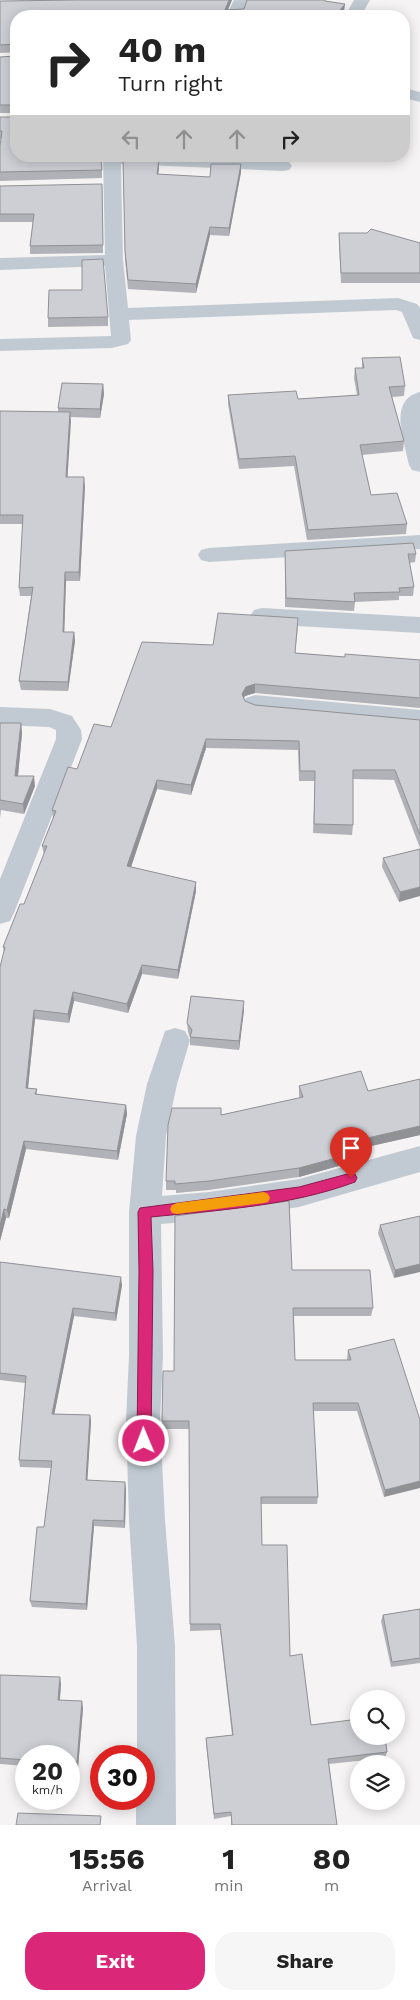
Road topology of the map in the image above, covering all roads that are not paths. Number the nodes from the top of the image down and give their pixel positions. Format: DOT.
graph roads {
  1 [pos="112,162"];
  2 [pos="207,162"];
  3 [pos="283,166"];
  4 [pos="112,185"];
  5 [pos="94,186"];
  6 [pos="114,260"];
  7 [pos="0,264"];
  8 [pos="119,314"];
  9 [pos="420,334"];
  10 [pos="0,345"];
  11 [pos="420,398"];
  12 [pos="420,465"];
  13 [pos="420,542"];
  14 [pos="210,555"];
  15 [pos="240,614"];
  16 [pos="420,625"];
  17 [pos="255,704"];
  18 [pos="0,716"];
  19 [pos="420,719"];
  20 [pos="0,913"];
  21 [pos="175,1040"];
  22 [pos="420,1159"];
  23 [pos="145,1212"];
  24 [pos="156,1825"];
  1 -- 4 [label="street"];
  2 -- 3 [label="street"];
  4 -- 5 [label="street"];
  4 -- 6 [label="street"];
  6 -- 7 [label="street"];
  6 -- 8 [label="street"];
  8 -- 9 [label="street"];
  8 -- 10 [label="street"];
  11 -- 12 [label="street"];
  13 -- 14 [label="street"];
  15 -- 16 [label="street"];
  17 -- 19 [label="street"];
  18 -- 20 [label="street"];
  21 -- 23 [label="street"];
  22 -- 23 [label="street"];
  23 -- 24 [label="street"];
}
